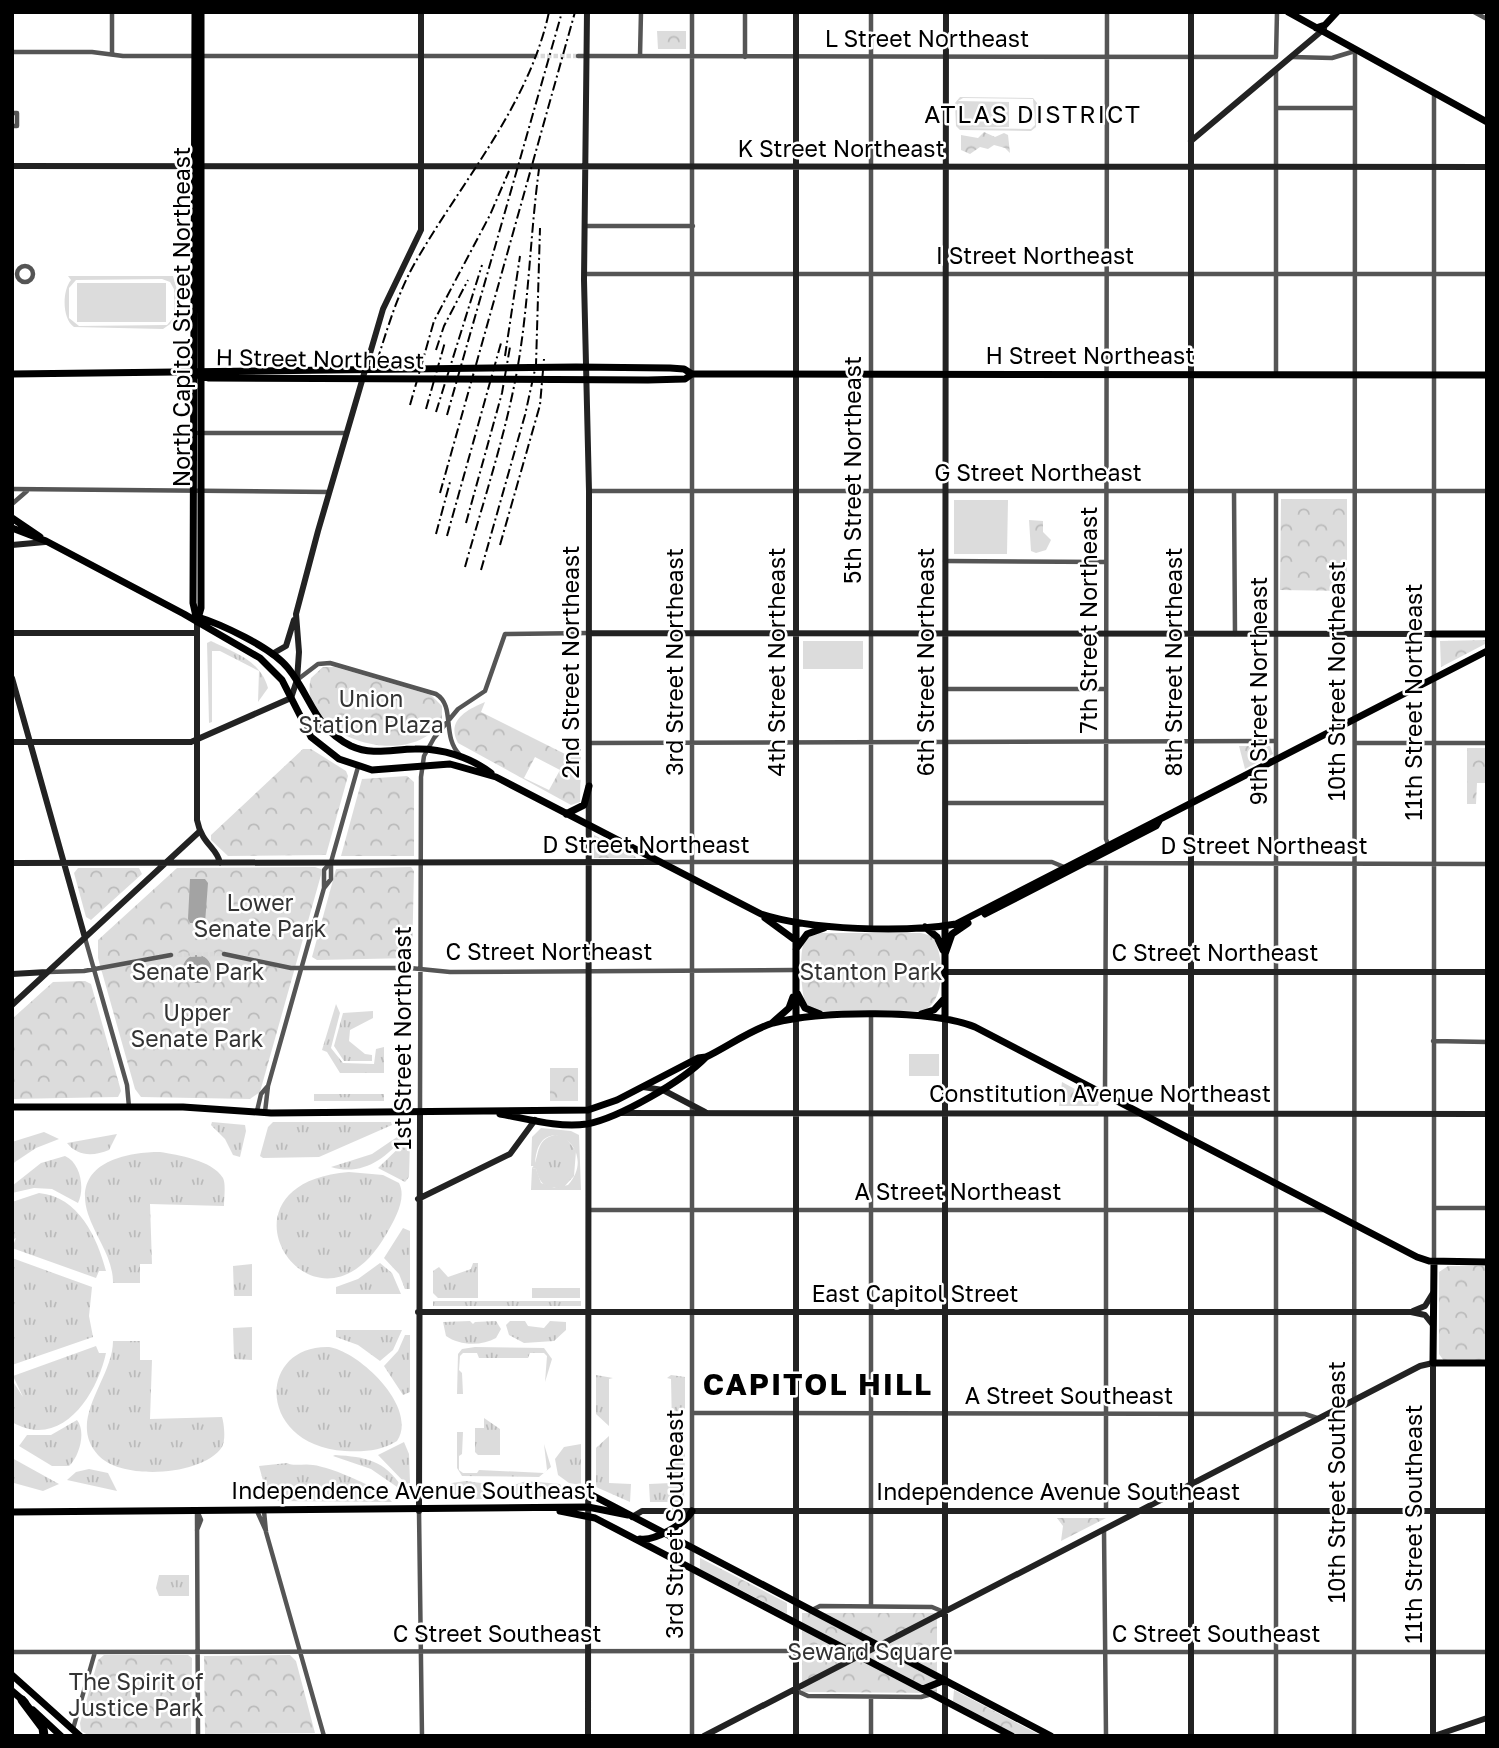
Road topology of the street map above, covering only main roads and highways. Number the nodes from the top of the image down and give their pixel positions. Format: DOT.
graph roads {
  1 [pos="195,12"];
  2 [pos="201,12"];
  3 [pos="421,12"];
  4 [pos="587,12"];
  5 [pos="796,12"];
  6 [pos="946,12"];
  7 [pos="1191,12"];
  8 [pos="1288,12"];
  9 [pos="1338,12"];
  10 [pos="1318,30"];
  11 [pos="198,55"];
  12 [pos="1487,122"];
  13 [pos="1191,141"];
  14 [pos="12,166"];
  15 [pos="198,166"];
  16 [pos="421,166"];
  17 [pos="585,166"];
  18 [pos="796,166"];
  19 [pos="946,166"];
  20 [pos="1191,167"];
  21 [pos="1487,167"];
  22 [pos="12,374"];
  23 [pos="199,374"];
  24 [pos="692,374"];
  25 [pos="796,374"];
  26 [pos="945,374"];
  27 [pos="1191,375"];
  28 [pos="1487,375"];
  29 [pos="12,518"];
  30 [pos="12,528"];
  31 [pos="46,541"];
  32 [pos="12,545"];
  33 [pos="296,614"];
  34 [pos="197,618"];
  35 [pos="12,633"];
  36 [pos="589,633"];
  37 [pos="796,633"];
  38 [pos="945,633"];
  39 [pos="197,634"];
  40 [pos="1191,634"];
  41 [pos="1433,634"];
  42 [pos="1487,634"];
  43 [pos="1487,650"];
  44 [pos="272,654"];
  45 [pos="12,678"];
  46 [pos="297,680"];
  47 [pos="292,698"];
  48 [pos="312,710"];
  49 [pos="198,740"];
  50 [pos="12,742"];
  51 [pos="31,742"];
  52 [pos="496,777"];
  53 [pos="589,786"];
  54 [pos="1191,804"];
  55 [pos="566,814"];
  56 [pos="589,825"];
  57 [pos="200,832"];
  58 [pos="1109,847"];
  59 [pos="660,862"];
  60 [pos="12,863"];
  61 [pos="65,863"];
  62 [pos="166,863"];
  63 [pos="220,863"];
  64 [pos="589,863"];
  65 [pos="1067,869"];
  66 [pos="761,914"];
  67 [pos="796,924"];
  68 [pos="945,926"];
  69 [pos="832,927"];
  70 [pos="924,927"];
  71 [pos="85,938"];
  72 [pos="795,940"];
  73 [pos="796,951"];
  74 [pos="945,954"];
  75 [pos="15,972"];
  76 [pos="47,972"];
  77 [pos="944,972"];
  78 [pos="1191,972"];
  79 [pos="1487,972"];
  80 [pos="795,989"];
  81 [pos="944,1004"];
  82 [pos="12,1005"];
  83 [pos="831,1016"];
  84 [pos="914,1016"];
  85 [pos="796,1018"];
  86 [pos="945,1018"];
  87 [pos="772,1024"];
  88 [pos="975,1027"];
  89 [pos="692,1065"];
  90 [pos="643,1087"];
  91 [pos="663,1090"];
  92 [pos="12,1107"];
  93 [pos="588,1110"];
  94 [pos="692,1110"];
  95 [pos="420,1113"];
  96 [pos="489,1113"];
  97 [pos="796,1113"];
  98 [pos="945,1113"];
  99 [pos="611,1114"];
  100 [pos="1143,1114"];
  101 [pos="1191,1114"];
  102 [pos="1487,1114"];
  103 [pos="535,1120"];
  104 [pos="588,1124"];
  105 [pos="1191,1139"];
  106 [pos="418,1199"];
  107 [pos="1434,1262"];
  108 [pos="1487,1262"];
  109 [pos="1433,1292"];
  110 [pos="796,1311"];
  111 [pos="1434,1311"];
  112 [pos="418,1312"];
  113 [pos="589,1312"];
  114 [pos="945,1312"];
  115 [pos="1191,1312"];
  116 [pos="1411,1312"];
  117 [pos="1434,1326"];
  118 [pos="1433,1363"];
  119 [pos="1487,1363"];
  120 [pos="1191,1485"];
  121 [pos="588,1493"];
  122 [pos="419,1511"];
  123 [pos="588,1511"];
  124 [pos="692,1511"];
  125 [pos="796,1511"];
  126 [pos="945,1511"];
  127 [pos="1140,1511"];
  128 [pos="1191,1511"];
  129 [pos="1433,1511"];
  130 [pos="1487,1511"];
  131 [pos="12,1512"];
  132 [pos="630,1516"];
  133 [pos="662,1533"];
  134 [pos="626,1534"];
  135 [pos="796,1603"];
  136 [pos="811,1610"];
  137 [pos="945,1613"];
  138 [pos="796,1623"];
  139 [pos="880,1646"];
  140 [pos="860,1657"];
  141 [pos="12,1675"];
  142 [pos="945,1680"];
  143 [pos="922,1689"];
  144 [pos="796,1690"];
  145 [pos="12,1691"];
  146 [pos="22,1700"];
  147 [pos="945,1701"];
  148 [pos="1487,1718"];
  149 [pos="44,1736"];
  150 [pos="61,1736"];
  151 [pos="80,1736"];
  152 [pos="588,1736"];
  153 [pos="704,1736"];
  154 [pos="796,1736"];
  155 [pos="945,1736"];
  156 [pos="1012,1736"];
  157 [pos="1051,1736"];
  158 [pos="1191,1736"];
  159 [pos="1434,1736"];
  1 -- 11 [label="main road"];
  2 -- 11 [label="main road, North Capitol Street Northeast"];
  3 -- 16 [label="main road"];
  4 -- 17 [label="main road, 2nd Street Northeast"];
  5 -- 18 [label="main road, 4th Street Northeast"];
  6 -- 19 [label="main road, 6th Street Northeast"];
  7 -- 13 [label="main road, 8th Street Northeast"];
  8 -- 10 [label="main road"];
  9 -- 10 [label="main road"];
  10 -- 12 [label="main road"];
  10 -- 13 [label="main road"];
  11 -- 15 [label="main road, North Capitol Street Northeast"];
  13 -- 20 [label="main road, 8th Street Northeast"];
  14 -- 15 [label="main road, K Street Northeast"];
  15 -- 16 [label="main road, K Street Northeast"];
  15 -- 23 [label="main road, North Capitol Street Northeast"];
  16 -- 17 [label="main road, K Street Northeast"];
  16 -- 33 [label="main road"];
  17 -- 18 [label="main road, K Street Northeast"];
  17 -- 36 [label="main road, 2nd Street Northeast"];
  18 -- 19 [label="main road, K Street Northeast"];
  18 -- 25 [label="main road, 4th Street Northeast"];
  19 -- 20 [label="main road, K Street Northeast"];
  19 -- 26 [label="main road, 6th Street Northeast"];
  20 -- 21 [label="main road, K Street Northeast"];
  20 -- 27 [label="main road, 8th Street Northeast"];
  22 -- 23 [label="main road"];
  23 -- 24 [label="main road, H Street Northeast"];
  23 -- 24 [label="main road, H Street Northeast"];
  23 -- 34 [label="main road, North Capitol Street Northeast"];
  24 -- 25 [label="main road, H Street Northeast"];
  25 -- 26 [label="main road, H Street Northeast"];
  25 -- 37 [label="main road, 4th Street Northeast"];
  26 -- 27 [label="main road, H Street Northeast"];
  26 -- 38 [label="main road, 6th Street Northeast"];
  27 -- 28 [label="main road, H Street Northeast"];
  27 -- 40 [label="main road, 8th Street Northeast"];
  29 -- 31 [label="main road"];
  30 -- 31 [label="main road"];
  31 -- 32 [label="main road"];
  31 -- 34 [label="main road"];
  33 -- 44 [label="main road"];
  33 -- 46 [label="main road"];
  34 -- 39 [label="main road"];
  34 -- 44 [label="main road"];
  34 -- 47 [label="main road"];
  35 -- 39 [label="main road"];
  36 -- 37 [label="main road"];
  36 -- 53 [label="main road, 2nd Street Northeast"];
  37 -- 38 [label="main road"];
  37 -- 67 [label="main road, 4th Street Northeast"];
  38 -- 40 [label="main road"];
  38 -- 68 [label="main road, 6th Street Northeast"];
  39 -- 49 [label="main road"];
  40 -- 41 [label="main road"];
  40 -- 54 [label="main road, 8th Street Northeast"];
  41 -- 42 [label="main road"];
  43 -- 54 [label="main road"];
  44 -- 46 [label="main road"];
  45 -- 51 [label="main road"];
  46 -- 47 [label="main road"];
  46 -- 48 [label="main road"];
  47 -- 48 [label="main road"];
  47 -- 49 [label="main road"];
  47 -- 52 [label="main road"];
  48 -- 52 [label="main road"];
  49 -- 51 [label="main road"];
  49 -- 57 [label="main road"];
  50 -- 51 [label="main road"];
  51 -- 61 [label="main road"];
  52 -- 55 [label="main road"];
  53 -- 55 [label="main road"];
  53 -- 56 [label="main road, 2nd Street Northeast"];
  54 -- 58 [label="main road"];
  54 -- 78 [label="main road, 8th Street Northeast"];
  55 -- 56 [label="main road"];
  56 -- 59 [label="main road"];
  56 -- 64 [label="main road, 2nd Street Northeast"];
  57 -- 62 [label="main road"];
  57 -- 63 [label="main road"];
  58 -- 65 [label="main road"];
  58 -- 65 [label="main road"];
  59 -- 64 [label="main road, D Street Northeast"];
  59 -- 66 [label="main road"];
  60 -- 61 [label="main road, D Street Northeast"];
  61 -- 62 [label="main road, D Street Northeast"];
  61 -- 71 [label="main road"];
  62 -- 63 [label="main road, D Street Northeast"];
  62 -- 71 [label="main road"];
  63 -- 64 [label="main road, D Street Northeast"];
  64 -- 93 [label="main road, 2nd Street Northeast"];
  65 -- 68 [label="main road"];
  65 -- 74 [label="main road"];
  66 -- 67 [label="main road"];
  66 -- 72 [label="main road"];
  67 -- 69 [label="main road"];
  67 -- 72 [label="main road, 4th Street Northeast"];
  68 -- 70 [label="main road"];
  68 -- 74 [label="main road, 6th Street Northeast"];
  69 -- 70 [label="main road"];
  69 -- 73 [label="main road"];
  70 -- 74 [label="main road"];
  71 -- 76 [label="main road"];
  72 -- 73 [label="main road, 4th Street Northeast"];
  73 -- 80 [label="main road, 4th Street Northeast"];
  74 -- 77 [label="main road, 6th Street Northeast"];
  75 -- 76 [label="main road"];
  76 -- 82 [label="main road"];
  77 -- 78 [label="main road, C Street Northeast"];
  77 -- 81 [label="main road, 6th Street Northeast"];
  78 -- 79 [label="main road, C Street Northeast"];
  78 -- 101 [label="main road, 8th Street Northeast"];
  80 -- 83 [label="main road"];
  80 -- 85 [label="main road, 4th Street Northeast"];
  80 -- 87 [label="main road"];
  81 -- 84 [label="main road"];
  81 -- 86 [label="main road, 6th Street Northeast"];
  81 -- 88 [label="main road"];
  83 -- 84 [label="main road"];
  83 -- 85 [label="main road"];
  84 -- 86 [label="main road"];
  85 -- 87 [label="main road"];
  85 -- 97 [label="main road, 4th Street Northeast"];
  86 -- 88 [label="main road"];
  86 -- 98 [label="main road, 6th Street Northeast"];
  87 -- 89 [label="main road"];
  88 -- 100 [label="main road"];
  89 -- 90 [label="main road"];
  89 -- 91 [label="main road"];
  90 -- 91 [label="main road, Constitution Avenue Northeast"];
  90 -- 93 [label="main road"];
  91 -- 94 [label="main road, Constitution Avenue Northeast"];
  91 -- 99 [label="main road"];
  92 -- 95 [label="main road"];
  93 -- 96 [label="main road"];
  93 -- 104 [label="main road, 2nd Street Northeast"];
  94 -- 97 [label="main road, Constitution Avenue Northeast"];
  94 -- 99 [label="main road, Constitution Avenue Northeast"];
  95 -- 96 [label="main road"];
  95 -- 106 [label="main road, 1st Street Northeast"];
  96 -- 103 [label="main road"];
  97 -- 98 [label="main road, Constitution Avenue Northeast"];
  97 -- 110 [label="main road, 4th Street Northeast"];
  98 -- 100 [label="main road, Constitution Avenue Northeast"];
  98 -- 114 [label="main road, 6th Street Northeast"];
  99 -- 104 [label="main road"];
  100 -- 101 [label="main road, Constitution Avenue Northeast"];
  100 -- 105 [label="main road"];
  101 -- 102 [label="main road, Constitution Avenue Northeast"];
  101 -- 105 [label="main road, 8th Street Northeast"];
  103 -- 104 [label="main road"];
  103 -- 106 [label="main road"];
  104 -- 113 [label="main road, 2nd Street Northeast"];
  105 -- 107 [label="main road"];
  105 -- 115 [label="main road, 8th Street Northeast"];
  106 -- 112 [label="main road, 1st Street Northeast"];
  107 -- 108 [label="main road"];
  107 -- 109 [label="main road, 11th Street Northeast"];
  109 -- 111 [label="main road, 11th Street Northeast"];
  109 -- 116 [label="main road"];
  110 -- 113 [label="main road, East Capitol Street"];
  110 -- 114 [label="main road, East Capitol Street"];
  110 -- 125 [label="main road, 4th Street Northeast"];
  111 -- 117 [label="main road, 11th Street Southeast"];
  112 -- 113 [label="main road, East Capitol Street"];
  112 -- 122 [label="main road, 1st Street Northeast"];
  113 -- 121 [label="main road, 2nd Street Northeast"];
  114 -- 115 [label="main road, East Capitol Street"];
  114 -- 126 [label="main road, 6th Street Northeast"];
  115 -- 116 [label="main road, East Capitol Street"];
  115 -- 120 [label="main road, 8th Street Northeast"];
  116 -- 117 [label="main road"];
  117 -- 118 [label="main road, 11th Street Southeast"];
  118 -- 119 [label="main road"];
  118 -- 120 [label="main road"];
  118 -- 129 [label="main road, 11th Street Southeast"];
  120 -- 127 [label="main road"];
  120 -- 128 [label="main road, 8th Street Northeast"];
  121 -- 123 [label="main road, 2nd Street Northeast"];
  121 -- 132 [label="main road"];
  122 -- 123 [label="main road, Independence Avenue Southeast"];
  122 -- 131 [label="main road, Independence Avenue Southeast"];
  123 -- 132 [label="main road, Independence Avenue Southeast"];
  123 -- 134 [label="main road"];
  123 -- 152 [label="main road, 2nd Street Northeast"];
  124 -- 125 [label="main road, Independence Avenue Southeast"];
  124 -- 132 [label="main road, Independence Avenue Southeast"];
  124 -- 133 [label="main road"];
  125 -- 126 [label="main road, Independence Avenue Southeast"];
  125 -- 135 [label="main road, 4th Street Northeast"];
  126 -- 127 [label="main road, Independence Avenue Southeast"];
  126 -- 137 [label="main road, 6th Street Northeast"];
  127 -- 128 [label="main road, Independence Avenue Southeast"];
  127 -- 137 [label="main road"];
  128 -- 129 [label="main road, Independence Avenue Southeast"];
  128 -- 158 [label="main road, 8th Street Northeast"];
  129 -- 130 [label="main road, Independence Avenue Southeast"];
  129 -- 159 [label="main road, 11th Street Southeast"];
  132 -- 133 [label="main road"];
  133 -- 134 [label="main road"];
  133 -- 135 [label="main road"];
  134 -- 138 [label="main road"];
  135 -- 136 [label="main road"];
  135 -- 138 [label="main road, 4th Street Northeast"];
  136 -- 138 [label="main road"];
  136 -- 139 [label="main road"];
  137 -- 139 [label="main road"];
  137 -- 142 [label="main road, 6th Street Northeast"];
  138 -- 140 [label="main road"];
  138 -- 144 [label="main road, 4th Street Northeast"];
  139 -- 140 [label="main road"];
  139 -- 142 [label="main road"];
  140 -- 143 [label="main road"];
  140 -- 144 [label="main road"];
  141 -- 151 [label="main road"];
  142 -- 143 [label="main road"];
  142 -- 147 [label="main road, 6th Street Northeast"];
  142 -- 157 [label="main road"];
  143 -- 147 [label="main road"];
  144 -- 153 [label="main road"];
  144 -- 154 [label="main road, 4th Street Northeast"];
  145 -- 146 [label="main road"];
  146 -- 149 [label="highway"];
  146 -- 150 [label="main road"];
  147 -- 155 [label="main road, 6th Street Northeast"];
  147 -- 156 [label="main road"];
  148 -- 159 [label="main road"];
}
